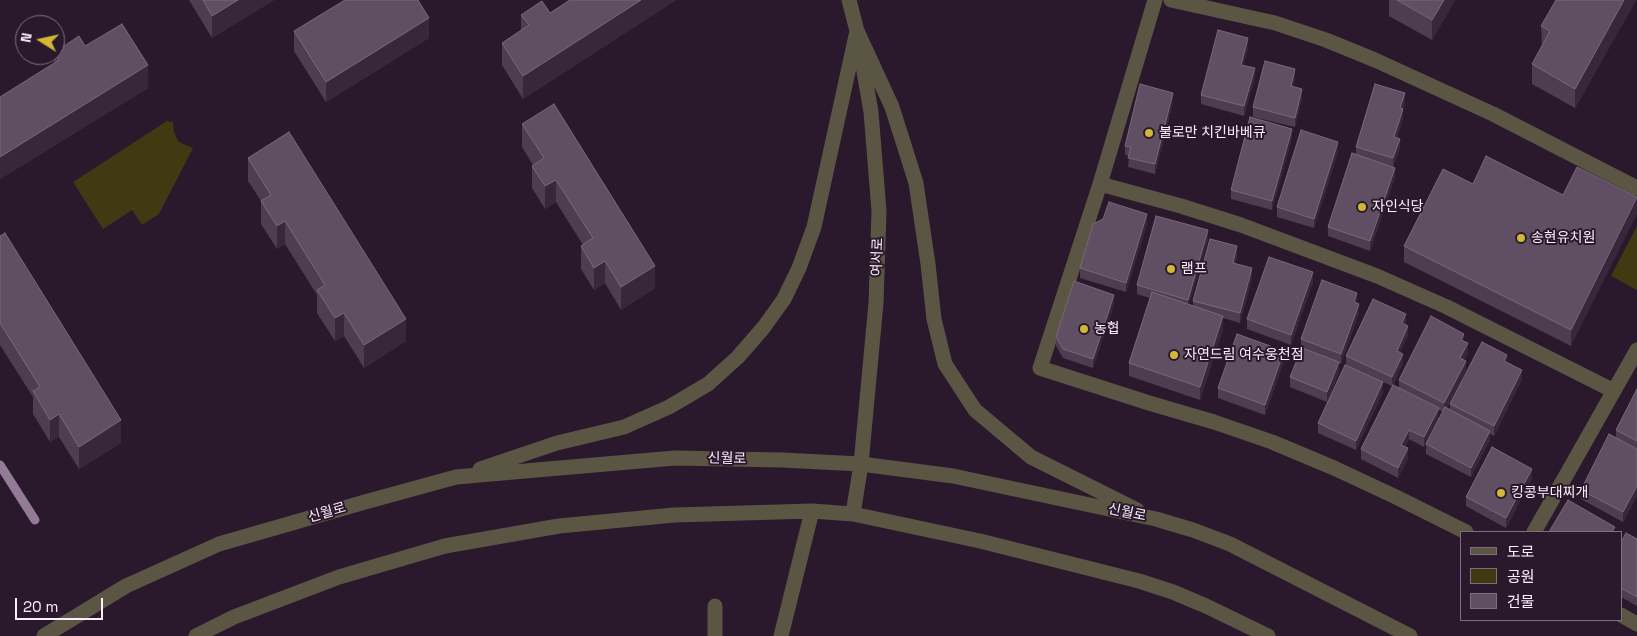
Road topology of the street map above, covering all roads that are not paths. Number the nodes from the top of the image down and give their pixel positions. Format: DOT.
graph roads {
  1 [pos="1155,0"];
  2 [pos="1171,0"];
  3 [pos="854,1"];
  4 [pos="857,31"];
  5 [pos="1100,184"];
  6 [pos="1637,188"];
  7 [pos="1637,350"];
  8 [pos="1614,391"];
  9 [pos="861,464"];
  10 [pos="456,477"];
  11 [pos="812,511"];
  12 [pos="853,514"];
  13 [pos="1156,519"];
  14 [pos="1464,531"];
  15 [pos="1535,531"];
  16 [pos="715,606"];
  17 [pos="1622,616"];
  18 [pos="1637,624"];
  19 [pos="44,636"];
  20 [pos="196,636"];
  21 [pos="715,636"];
  22 [pos="781,636"];
  23 [pos="1268,636"];
  24 [pos="1410,636"];
  1 -- 5 [label="street"];
  2 -- 6 [label="street"];
  3 -- 4 [label="street, 여서로"];
  4 -- 9 [label="street, 여서로"];
  4 -- 10 [label="street"];
  4 -- 13 [label="street"];
  5 -- 8 [label="street"];
  5 -- 14 [label="street"];
  7 -- 8 [label="street"];
  8 -- 15 [label="street"];
  9 -- 10 [label="street, 신월로"];
  9 -- 12 [label="street, 여서로"];
  9 -- 13 [label="street, 신월로"];
  10 -- 19 [label="street, 신월로"];
  11 -- 12 [label="street"];
  11 -- 20 [label="street"];
  11 -- 22 [label="street"];
  12 -- 23 [label="street"];
  13 -- 24 [label="street, 신월로"];
  16 -- 21 [label="street"];
  17 -- 18 [label="street"];
}
